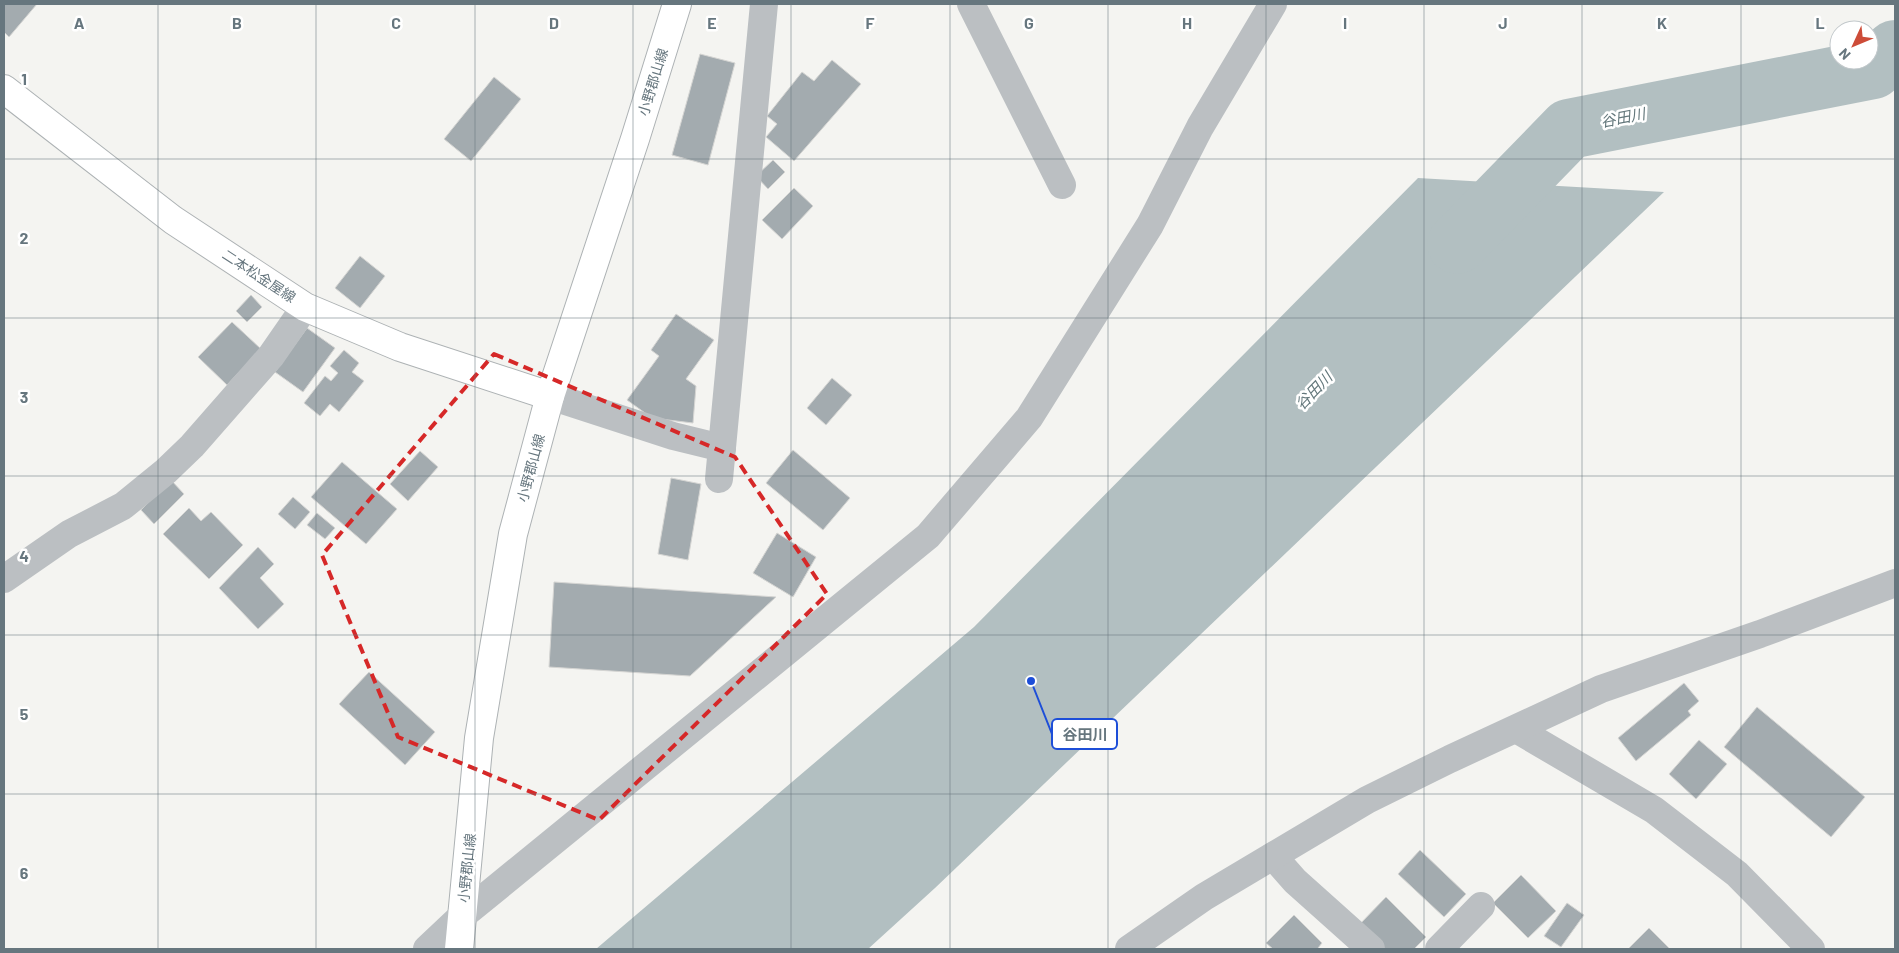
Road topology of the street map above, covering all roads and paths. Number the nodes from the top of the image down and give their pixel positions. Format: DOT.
graph roads {
  1 [pos="677,4"];
  2 [pos="764,4"];
  3 [pos="971,4"];
  4 [pos="1273,4"];
  5 [pos="4,90"];
  6 [pos="1062,185"];
  7 [pos="305,307"];
  8 [pos="550,396"];
  9 [pos="722,448"];
  10 [pos="719,480"];
  11 [pos="4,580"];
  12 [pos="1895,583"];
  13 [pos="1516,729"];
  14 [pos="1273,856"];
  15 [pos="1481,906"];
  16 [pos="462,916"];
  17 [pos="428,949"];
  18 [pos="459,949"];
  19 [pos="1129,949"];
  20 [pos="1372,949"];
  21 [pos="1439,949"];
  22 [pos="1812,949"];
  1 -- 8 [label="main road, 小野郡山線"];
  2 -- 9 [label="street"];
  3 -- 6 [label="street"];
  4 -- 16 [label="street"];
  5 -- 7 [label="main road, 二本松金屋線"];
  7 -- 8 [label="main road, 二本松金屋線"];
  7 -- 11 [label="street"];
  8 -- 9 [label="street"];
  8 -- 16 [label="main road, 小野郡山線"];
  9 -- 10 [label="street"];
  12 -- 13 [label="street"];
  13 -- 14 [label="street"];
  13 -- 22 [label="street"];
  14 -- 19 [label="street"];
  14 -- 20 [label="street"];
  15 -- 21 [label="street"];
  16 -- 17 [label="street"];
  16 -- 18 [label="main road, 小野郡山線"];
}
